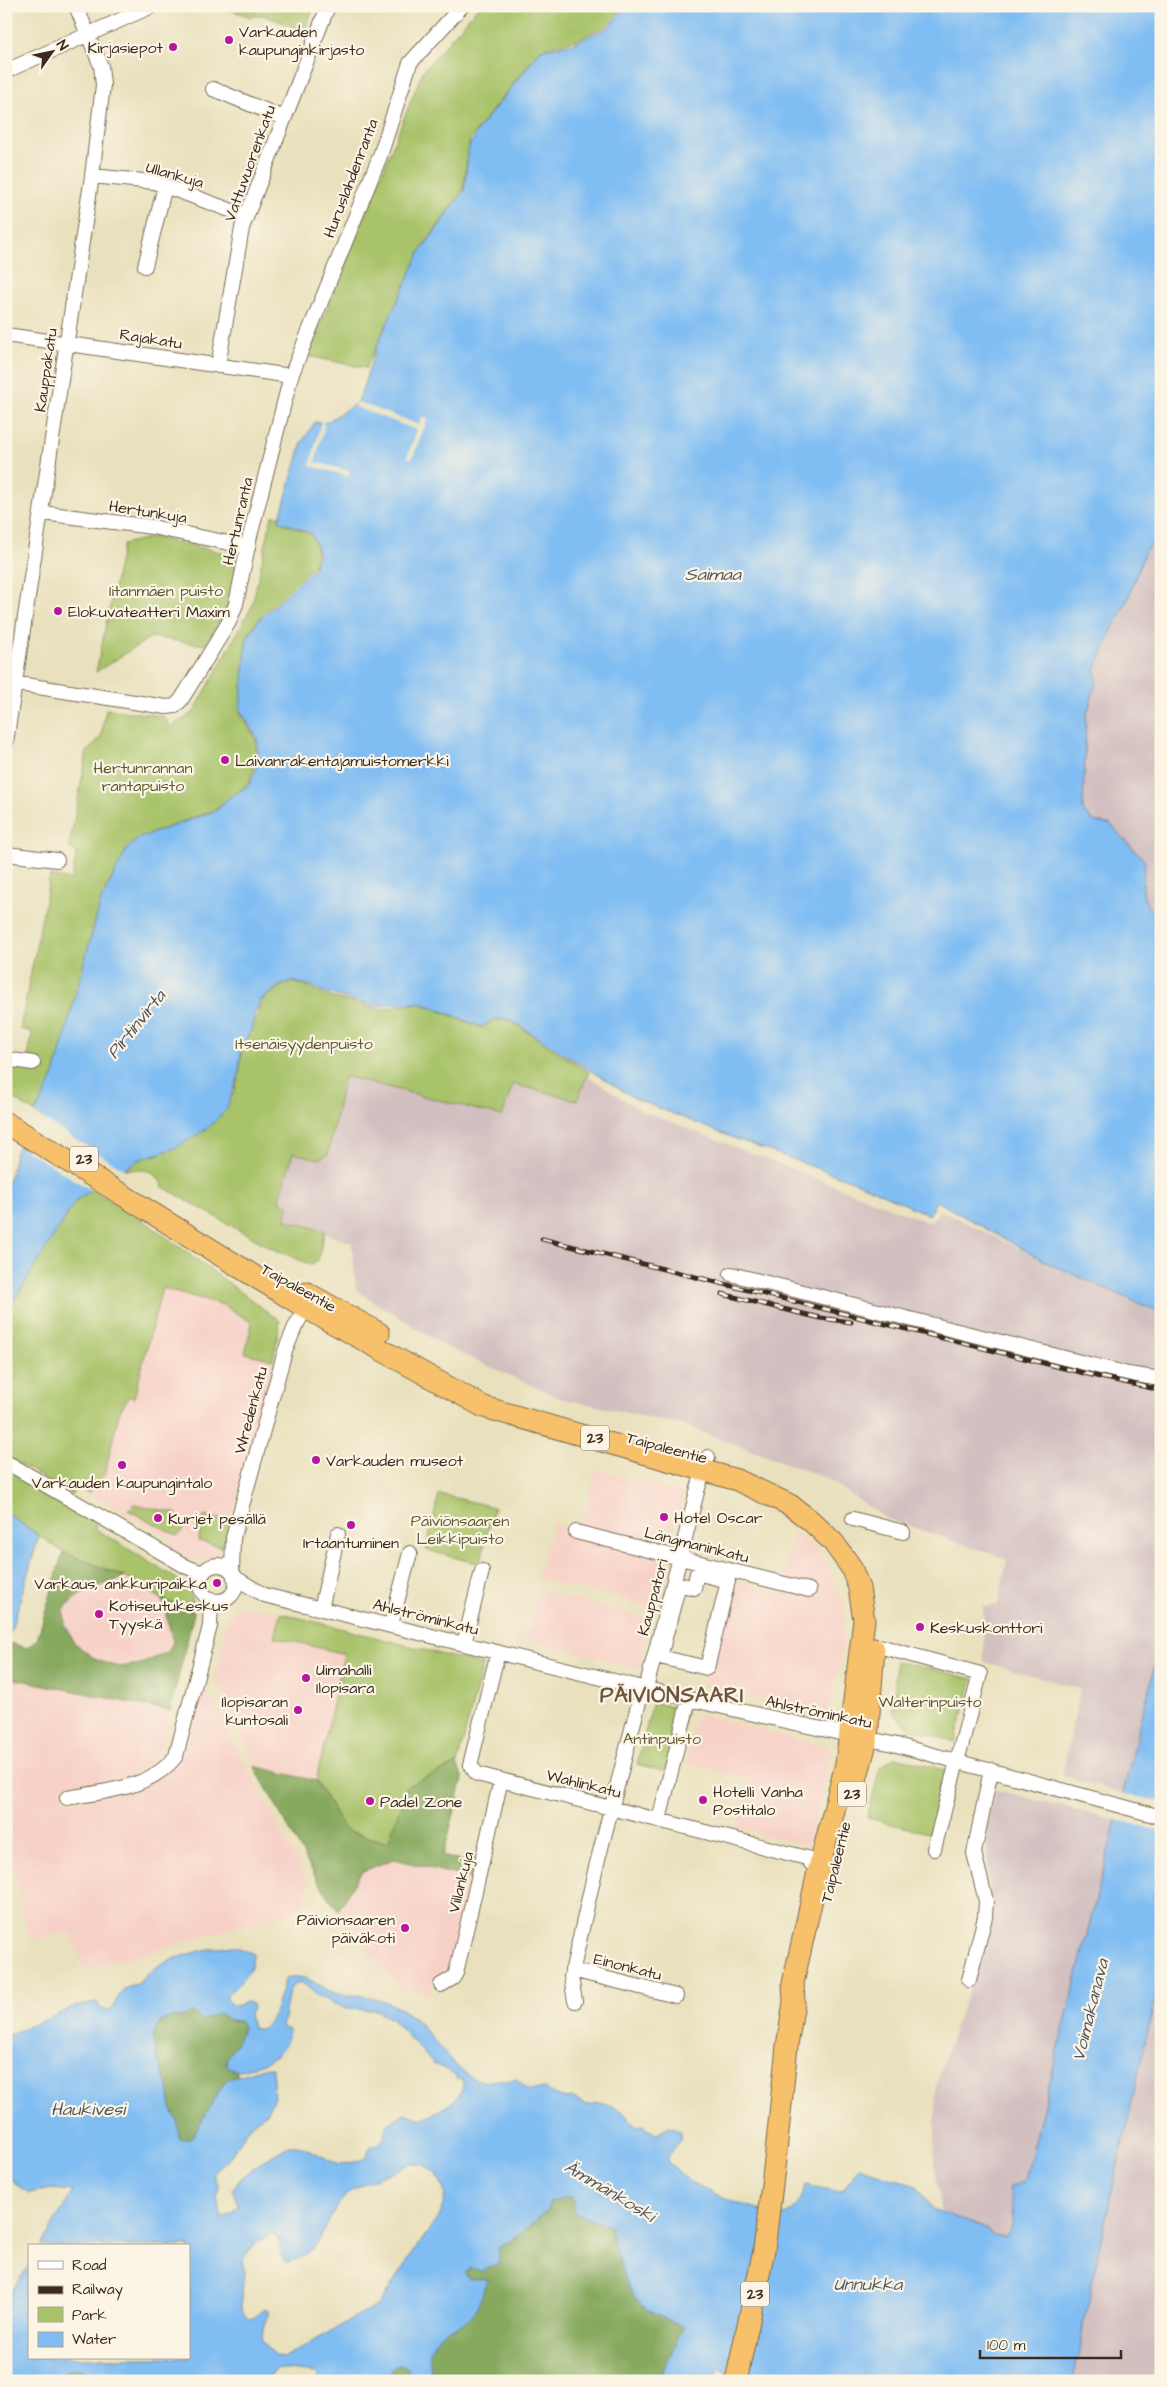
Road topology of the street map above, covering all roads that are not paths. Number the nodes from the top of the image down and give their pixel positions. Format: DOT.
graph roads {
  1 [pos="76,6"];
  2 [pos="152,6"];
  3 [pos="328,6"];
  4 [pos="462,6"];
  5 [pos="89,34"];
  6 [pos="6,70"];
  7 [pos="213,89"];
  8 [pos="284,118"];
  9 [pos="92,176"];
  10 [pos="165,186"];
  11 [pos="246,216"];
  12 [pos="145,266"];
  13 [pos="6,335"];
  14 [pos="66,342"];
  15 [pos="218,366"];
  16 [pos="291,376"];
  17 [pos="43,513"];
  18 [pos="248,547"];
  19 [pos="10,683"];
  20 [pos="6,742"];
  21 [pos="6,854"];
  22 [pos="57,860"];
  23 [pos="6,1058"];
  24 [pos="33,1063"];
  25 [pos="6,1110"];
  26 [pos="6,1123"];
  27 [pos="159,1212"];
  28 [pos="731,1274"];
  29 [pos="309,1302"];
  30 [pos="1161,1379"];
  31 [pos="6,1462"];
  32 [pos="706,1464"];
  33 [pos="853,1518"];
  34 [pos="576,1532"];
  35 [pos="903,1532"];
  36 [pos="338,1534"];
  37 [pos="233,1538"];
  38 [pos="410,1553"];
  39 [pos="680,1558"];
  40 [pos="207,1570"];
  41 [pos="482,1571"];
  42 [pos="697,1573"];
  43 [pos="233,1575"];
  44 [pos="809,1590"];
  45 [pos="264,1595"];
  46 [pos="220,1599"];
  47 [pos="322,1609"];
  48 [pos="391,1625"];
  49 [pos="464,1644"];
  50 [pos="879,1646"];
  51 [pos="498,1652"];
  52 [pos="646,1688"];
  53 [pos="689,1699"];
  54 [pos="858,1738"];
  55 [pos="956,1762"];
  56 [pos="991,1770"];
  57 [pos="501,1780"];
  58 [pos="67,1798"];
  59 [pos="612,1807"];
  60 [pos="1161,1817"];
  61 [pos="659,1820"];
  62 [pos="934,1849"];
  63 [pos="812,1865"];
  64 [pos="572,1970"];
  65 [pos="969,1980"];
  66 [pos="441,1985"];
  67 [pos="676,1996"];
  68 [pos="575,2001"];
  69 [pos="794,2002"];
  70 [pos="736,2381"];
  1 -- 5 [label="street, Kauppakatu"];
  2 -- 5 [label="street"];
  3 -- 8 [label="street, Vattuvuorenkatu"];
  4 -- 16 [label="street, Huruslahdenranta"];
  5 -- 6 [label="street"];
  5 -- 9 [label="street, Kauppakatu"];
  7 -- 8 [label="street"];
  8 -- 11 [label="street, Vattuvuorenkatu"];
  9 -- 10 [label="street, Ullankuja"];
  9 -- 14 [label="street, Kauppakatu"];
  10 -- 11 [label="street, Ullankuja"];
  10 -- 12 [label="street"];
  11 -- 15 [label="street, Vattuvuorenkatu"];
  13 -- 14 [label="street, Rajakatu"];
  14 -- 15 [label="street, Rajakatu"];
  14 -- 17 [label="street, Kauppakatu"];
  15 -- 16 [label="street, Rajakatu"];
  16 -- 18 [label="street, Hertunranta"];
  17 -- 18 [label="street, Hertunkuja"];
  17 -- 19 [label="street, Kauppakatu"];
  18 -- 19 [label="street, Hertunranta"];
  19 -- 20 [label="street, Kauppakatu"];
  21 -- 22 [label="street"];
  23 -- 24 [label="street"];
  25 -- 27 [label="highway, Taipaleentie / 23"];
  26 -- 27 [label="highway, Taipaleentie / 23"];
  27 -- 29 [label="highway, Taipaleentie / 23"];
  28 -- 30 [label="street"];
  29 -- 32 [label="highway, Taipaleentie / 23"];
  29 -- 37 [label="street, Wredenkatu"];
  31 -- 40 [label="street"];
  32 -- 39 [label="street, Kauppatori"];
  32 -- 54 [label="highway, Taipaleentie / 23"];
  33 -- 35 [label="street"];
  34 -- 39 [label="street, Längmaninkatu"];
  36 -- 47 [label="street"];
  37 -- 40 [label="street, Wredenkatu"];
  37 -- 43 [label="street, Wredenkatu"];
  38 -- 48 [label="street"];
  39 -- 44 [label="street, Längmaninkatu"];
  39 -- 52 [label="street, Kauppatori"];
  40 -- 43 [label="street"];
  40 -- 46 [label="street"];
  41 -- 49 [label="street"];
  42 -- 42 [label="street"];
  43 -- 45 [label="street, Ahlströminkatu"];
  43 -- 46 [label="street"];
  45 -- 46 [label="street, Ahlströminkatu"];
  45 -- 47 [label="street, Ahlströminkatu"];
  46 -- 58 [label="street"];
  47 -- 48 [label="street, Ahlströminkatu"];
  48 -- 49 [label="street, Ahlströminkatu"];
  49 -- 51 [label="street, Ahlströminkatu"];
  50 -- 55 [label="street"];
  51 -- 52 [label="street, Ahlströminkatu"];
  51 -- 57 [label="street, Wahlinkatu"];
  52 -- 53 [label="street, Ahlströminkatu"];
  52 -- 59 [label="street"];
  53 -- 54 [label="street, Ahlströminkatu"];
  53 -- 61 [label="street"];
  54 -- 55 [label="street, Ahlströminkatu"];
  54 -- 63 [label="highway, Taipaleentie / 23"];
  54 -- 69 [label="highway, Taipaleentie / 23"];
  55 -- 56 [label="street, Ahlströminkatu"];
  55 -- 62 [label="street"];
  56 -- 60 [label="street, Ahlströminkatu"];
  56 -- 65 [label="street"];
  57 -- 59 [label="street, Wahlinkatu"];
  57 -- 66 [label="street, Villankuja"];
  59 -- 61 [label="street, Wahlinkatu"];
  59 -- 64 [label="street"];
  61 -- 63 [label="street, Wahlinkatu"];
  63 -- 69 [label="highway, Taipaleentie / 23"];
  64 -- 67 [label="street, Einonkatu"];
  64 -- 68 [label="street"];
  69 -- 70 [label="highway, Taipaleentie / 23"];
}
